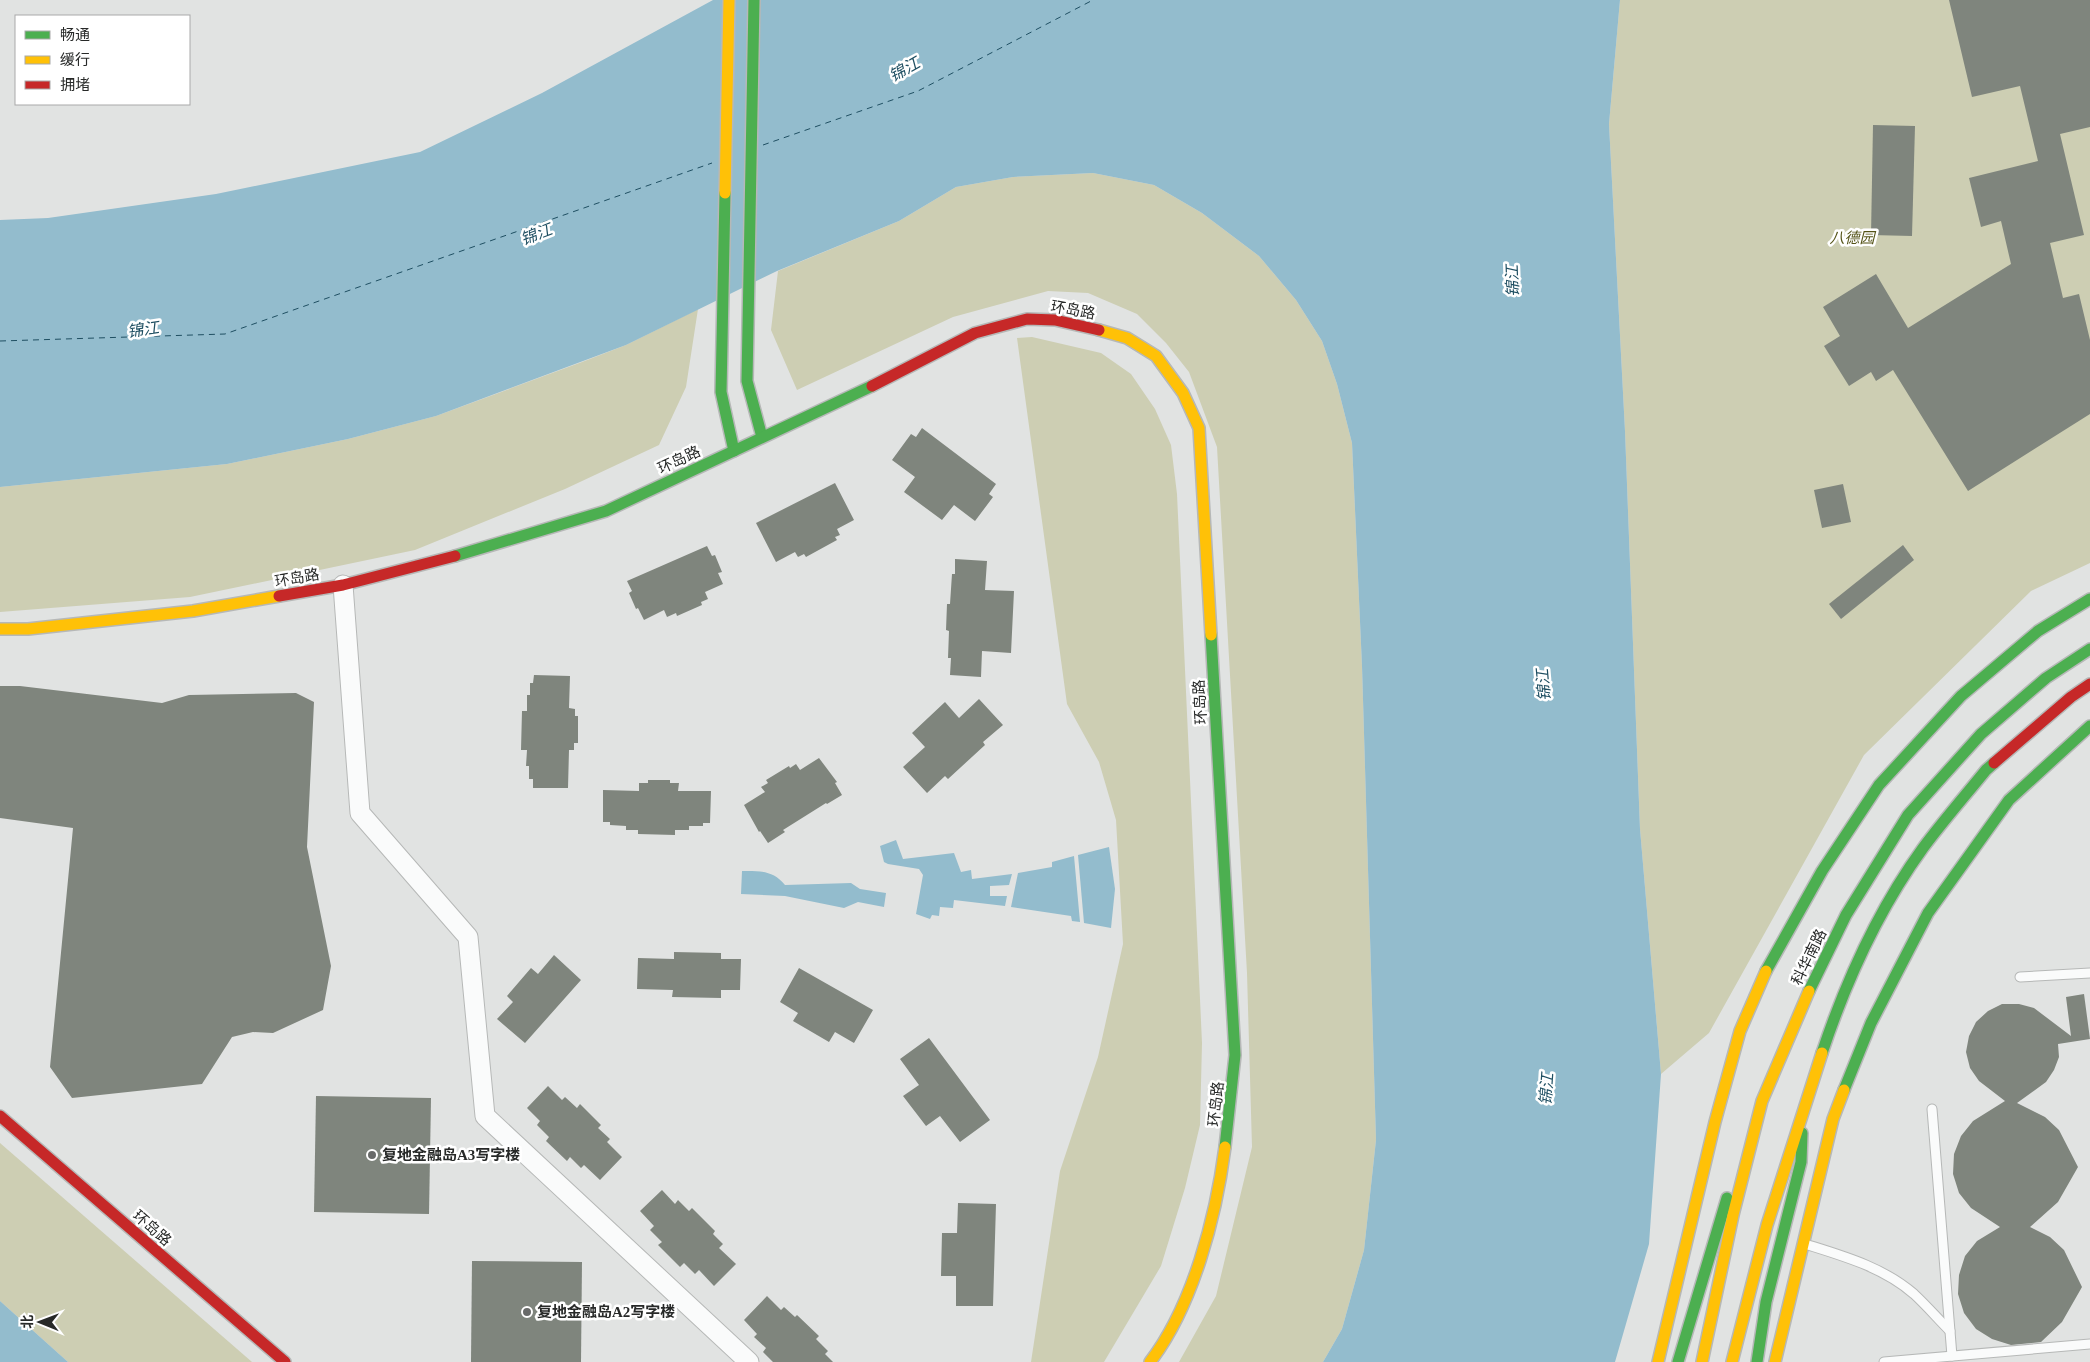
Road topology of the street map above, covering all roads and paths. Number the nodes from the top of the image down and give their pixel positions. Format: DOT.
graph roads {
  1 [pos="729,0"];
  2 [pos="754,0"];
  3 [pos="762,437"];
  4 [pos="734,451"];
  5 [pos="342,586"];
  6 [pos="2090,599"];
  7 [pos="0,629"];
  8 [pos="2090,649"];
  9 [pos="2090,684"];
  10 [pos="2090,726"];
  11 [pos="2090,974"];
  12 [pos="2020,977"];
  13 [pos="1762,1101"];
  14 [pos="1803,1109"];
  15 [pos="1932,1109"];
  16 [pos="0,1116"];
  17 [pos="1804,1244"];
  18 [pos="1950,1331"];
  19 [pos="2090,1344"];
  20 [pos="1952,1356"];
  21 [pos="284,1362"];
  22 [pos="749,1362"];
  23 [pos="1150,1362"];
  24 [pos="1658,1362"];
  25 [pos="1678,1362"];
  26 [pos="1702,1362"];
  27 [pos="1732,1362"];
  28 [pos="1757,1362"];
  29 [pos="1775,1362"];
  30 [pos="1884,1362"];
  1 -- 4 [label="main road"];
  2 -- 3 [label="main road"];
  3 -- 4 [label="main road, 环岛路"];
  3 -- 23 [label="main road, 环岛路"];
  4 -- 5 [label="main road, 环岛路"];
  5 -- 7 [label="main road, 环岛路"];
  5 -- 22 [label="street"];
  6 -- 24 [label="main road"];
  8 -- 13 [label="main road, 科华南路"];
  9 -- 14 [label="main road"];
  10 -- 17 [label="main road"];
  11 -- 12 [label="lane"];
  13 -- 25 [label="main road"];
  13 -- 26 [label="main road, 科华南路"];
  14 -- 27 [label="main road"];
  14 -- 28 [label="main road"];
  15 -- 18 [label="lane"];
  16 -- 21 [label="main road, 环岛路"];
  17 -- 18 [label="lane"];
  17 -- 29 [label="main road"];
  18 -- 20 [label="lane"];
  19 -- 20 [label="lane"];
  20 -- 30 [label="lane"];
}
